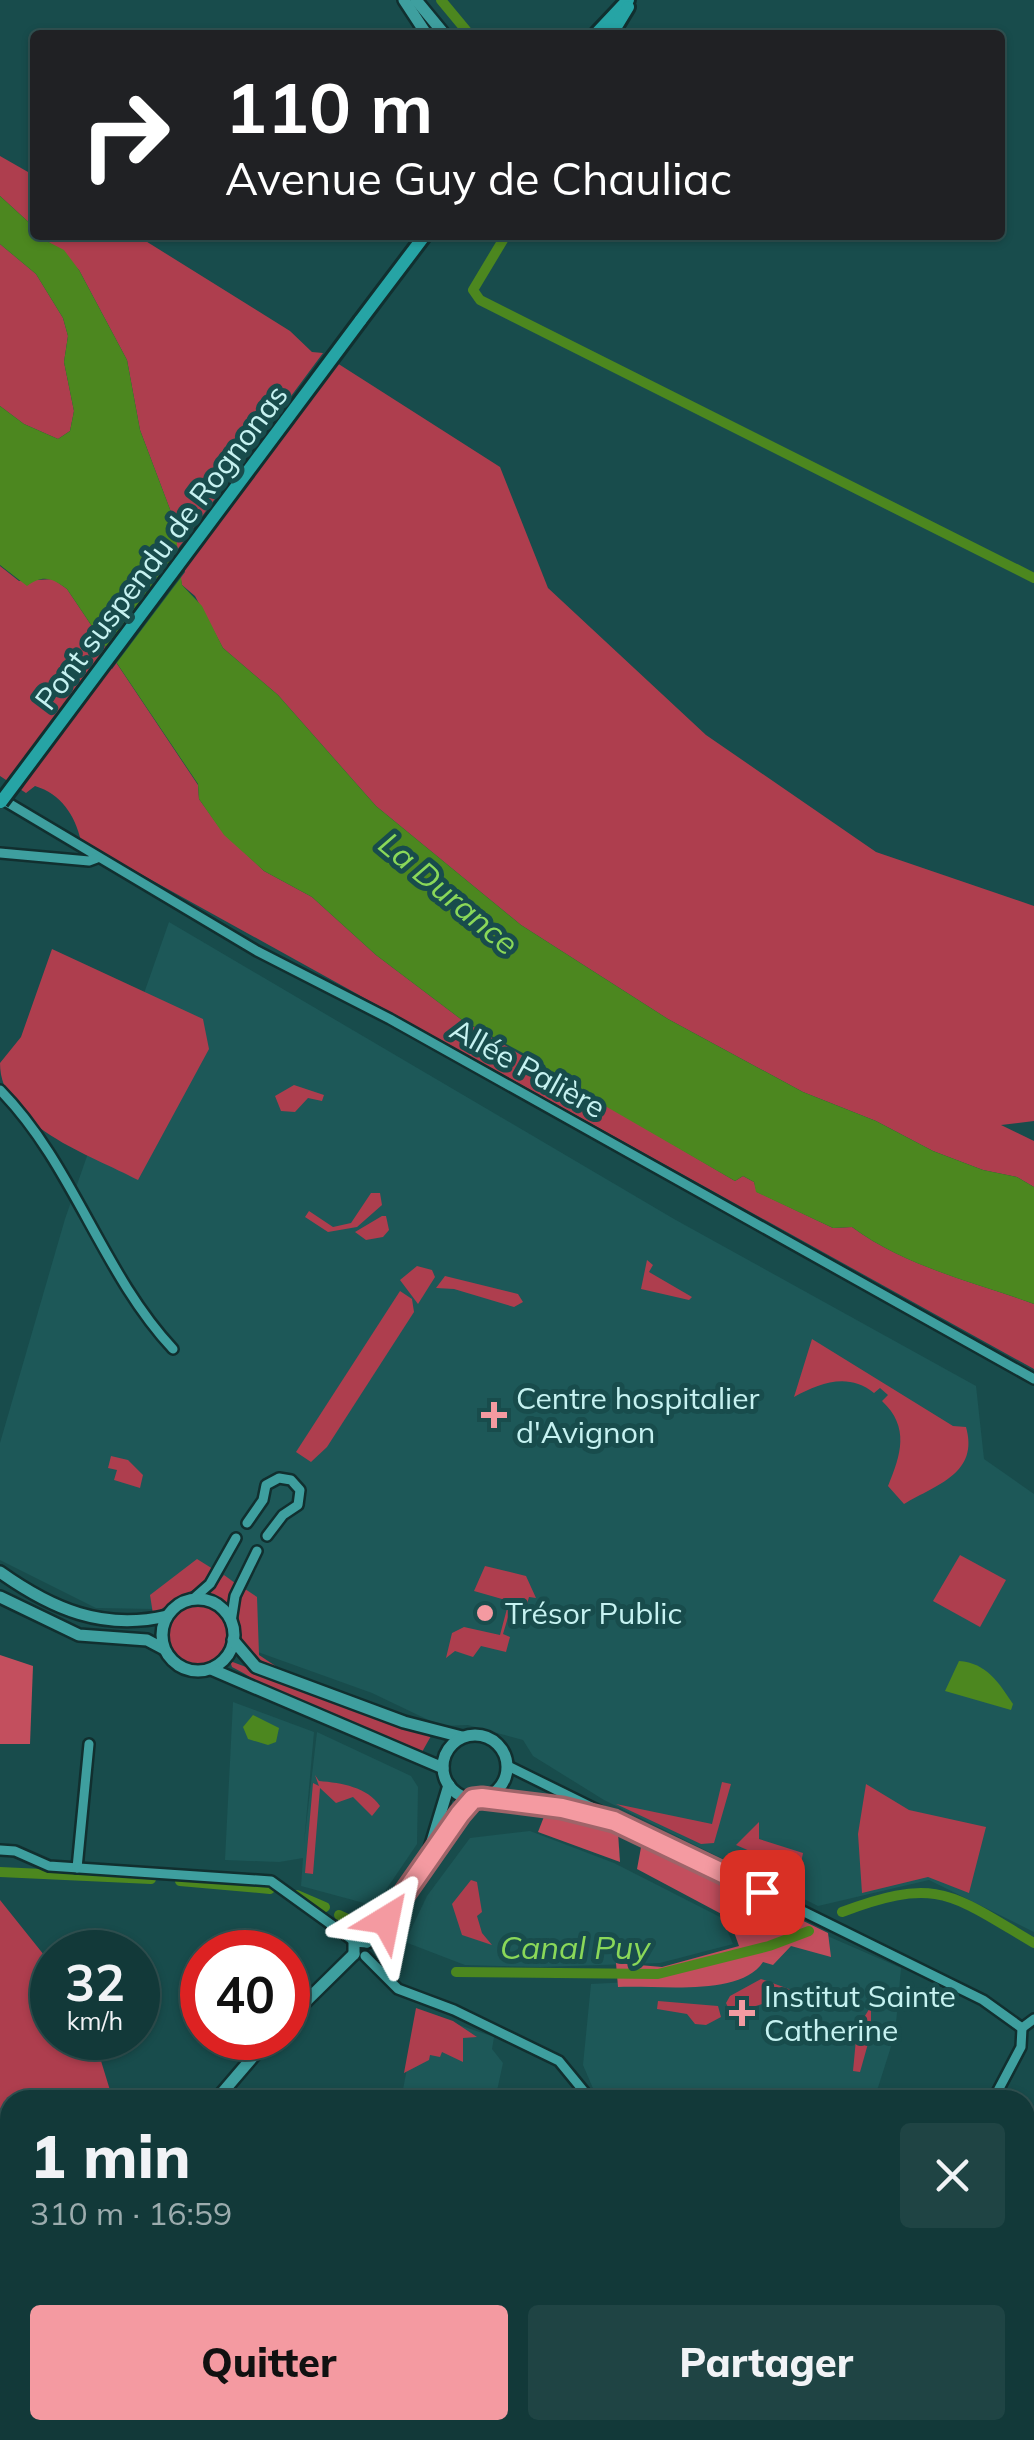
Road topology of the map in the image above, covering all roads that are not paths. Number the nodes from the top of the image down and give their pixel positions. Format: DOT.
graph roads {
  1 [pos="404,0"];
  2 [pos="416,0"];
  3 [pos="630,0"];
  4 [pos="424,30"];
  5 [pos="441,30"];
  6 [pos="601,30"];
  7 [pos="614,30"];
  8 [pos="422,240"];
  9 [pos="428,240"];
  10 [pos="408,261"];
  11 [pos="0,801"];
  12 [pos="0,853"];
  13 [pos="96,858"];
  14 [pos="0,1090"];
  15 [pos="173,1348"];
  16 [pos="1034,1380"];
  17 [pos="263,1500"];
  18 [pos="283,1515"];
  19 [pos="246,1523"];
  20 [pos="268,1536"];
  21 [pos="236,1538"];
  22 [pos="257,1551"];
  23 [pos="0,1572"];
  24 [pos="0,1596"];
  25 [pos="193,1599"];
  26 [pos="167,1616"];
  27 [pos="231,1622"];
  28 [pos="234,1640"];
  29 [pos="164,1648"];
  30 [pos="210,1668"];
  31 [pos="462,1737"];
  32 [pos="89,1744"];
  33 [pos="508,1766"];
  34 [pos="443,1768"];
  35 [pos="449,1785"];
  36 [pos="478,1799"];
  37 [pos="614,1821"];
  38 [pos="0,1850"];
  39 [pos="77,1868"];
  40 [pos="420,1870"];
  41 [pos="360,1948"];
  42 [pos="310,1997"];
  43 [pos="1034,2019"];
  44 [pos="1022,2028"];
  45 [pos="250,2060"];
  46 [pos="224,2090"];
  47 [pos="582,2090"];
  48 [pos="998,2090"];
  1 -- 4 [label="street"];
  2 -- 5 [label="street"];
  3 -- 6 [label="main road"];
  3 -- 7 [label="main road"];
  8 -- 10 [label="main road"];
  9 -- 10 [label="main road"];
  10 -- 11 [label="main road, Pont suspendu de Rognonas, bridge"];
  11 -- 13 [label="street, Allée Palière"];
  12 -- 13 [label="street"];
  13 -- 16 [label="street, Allée Palière"];
  14 -- 15 [label="street"];
  17 -- 18 [label="street"];
  17 -- 18 [label="street"];
  17 -- 19 [label="street"];
  18 -- 20 [label="street"];
  21 -- 25 [label="street"];
  22 -- 27 [label="street"];
  23 -- 26 [label="street"];
  24 -- 29 [label="street"];
  25 -- 26 [label="street"];
  25 -- 27 [label="street"];
  26 -- 29 [label="street"];
  27 -- 28 [label="street"];
  28 -- 30 [label="street"];
  28 -- 31 [label="street"];
  29 -- 30 [label="street"];
  30 -- 34 [label="street"];
  31 -- 33 [label="street"];
  31 -- 34 [label="street"];
  32 -- 39 [label="street"];
  33 -- 36 [label="street"];
  33 -- 37 [label="street"];
  34 -- 35 [label="street"];
  35 -- 36 [label="street"];
  35 -- 40 [label="street"];
  36 -- 37 [label="street"];
  36 -- 40 [label="street"];
  37 -- 44 [label="street"];
  38 -- 39 [label="street"];
  39 -- 41 [label="street"];
  40 -- 41 [label="street"];
  41 -- 42 [label="street"];
  41 -- 47 [label="street"];
  43 -- 44 [label="street"];
  44 -- 48 [label="street"];
  45 -- 46 [label="street"];
}
